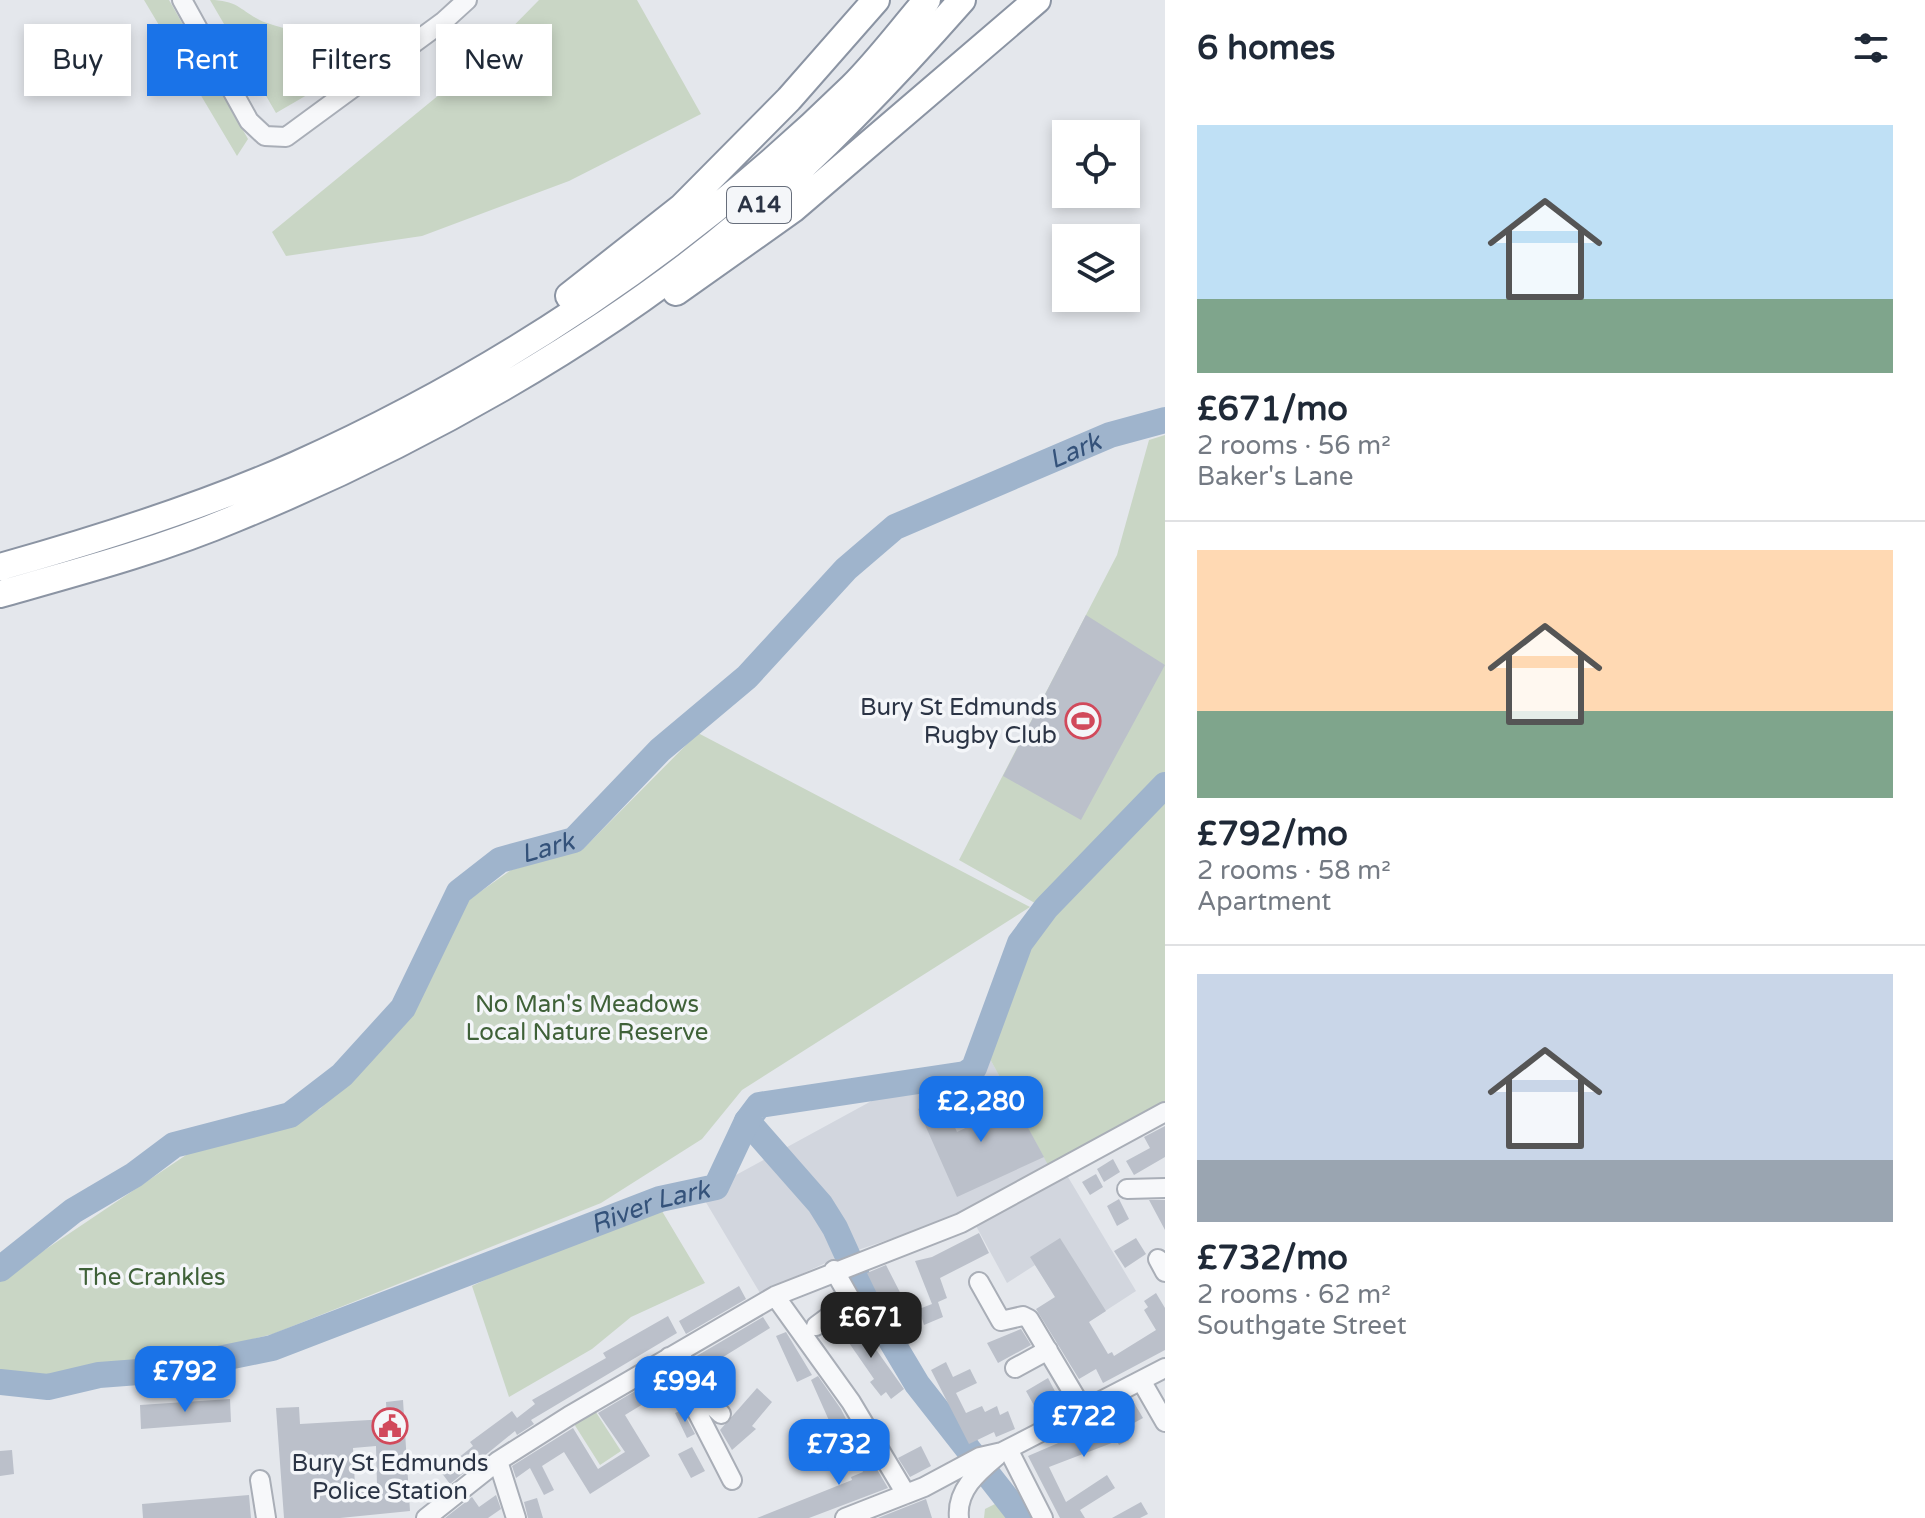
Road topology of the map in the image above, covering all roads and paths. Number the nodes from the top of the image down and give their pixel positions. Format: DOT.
graph roads {
  1 [pos="182,0"];
  2 [pos="467,0"];
  3 [pos="876,0"];
  4 [pos="927,0"];
  5 [pos="962,0"];
  6 [pos="1037,0"];
  7 [pos="502,359"];
  8 [pos="526,373"];
  9 [pos="0,567"];
  10 [pos="0,594"];
  11 [pos="1165,1112"];
  12 [pos="1165,1188"];
  13 [pos="1127,1189"];
  14 [pos="836,1269"];
  15 [pos="979,1282"];
  16 [pos="775,1296"];
  17 [pos="816,1326"];
  18 [pos="1048,1350"];
  19 [pos="673,1354"];
  20 [pos="1015,1368"];
  21 [pos="1165,1368"];
  22 [pos="1142,1382"];
  23 [pos="1085,1413"];
  24 [pos="721,1414"];
  25 [pos="1165,1422"];
  26 [pos="1005,1451"];
  27 [pos="498,1461"];
  28 [pos="979,1464"];
  29 [pos="260,1480"];
  30 [pos="732,1480"];
  31 [pos="915,1490"];
  32 [pos="958,1512"];
  33 [pos="266,1518"];
  34 [pos="426,1518"];
  35 [pos="516,1518"];
  36 [pos="845,1518"];
  37 [pos="1043,1518"];
  1 -- 2 [label="street"];
  3 -- 7 [label="highway"];
  4 -- 7 [label="highway, A14"];
  5 -- 8 [label="highway, A14"];
  6 -- 8 [label="highway"];
  7 -- 9 [label="highway, A14"];
  8 -- 10 [label="highway, A14"];
  11 -- 14 [label="street"];
  12 -- 13 [label="street"];
  14 -- 16 [label="street"];
  14 -- 17 [label="street"];
  15 -- 18 [label="street"];
  16 -- 19 [label="street"];
  16 -- 31 [label="street"];
  18 -- 20 [label="street"];
  18 -- 23 [label="street"];
  19 -- 24 [label="street"];
  19 -- 27 [label="street"];
  19 -- 30 [label="street"];
  21 -- 22 [label="street"];
  22 -- 23 [label="street"];
  22 -- 25 [label="street"];
  23 -- 26 [label="street"];
  26 -- 28 [label="street"];
  26 -- 37 [label="street"];
  27 -- 34 [label="street"];
  27 -- 35 [label="street"];
  28 -- 31 [label="street"];
  28 -- 32 [label="street"];
  29 -- 33 [label="street"];
  31 -- 32 [label="street"];
  31 -- 36 [label="street"];
}
